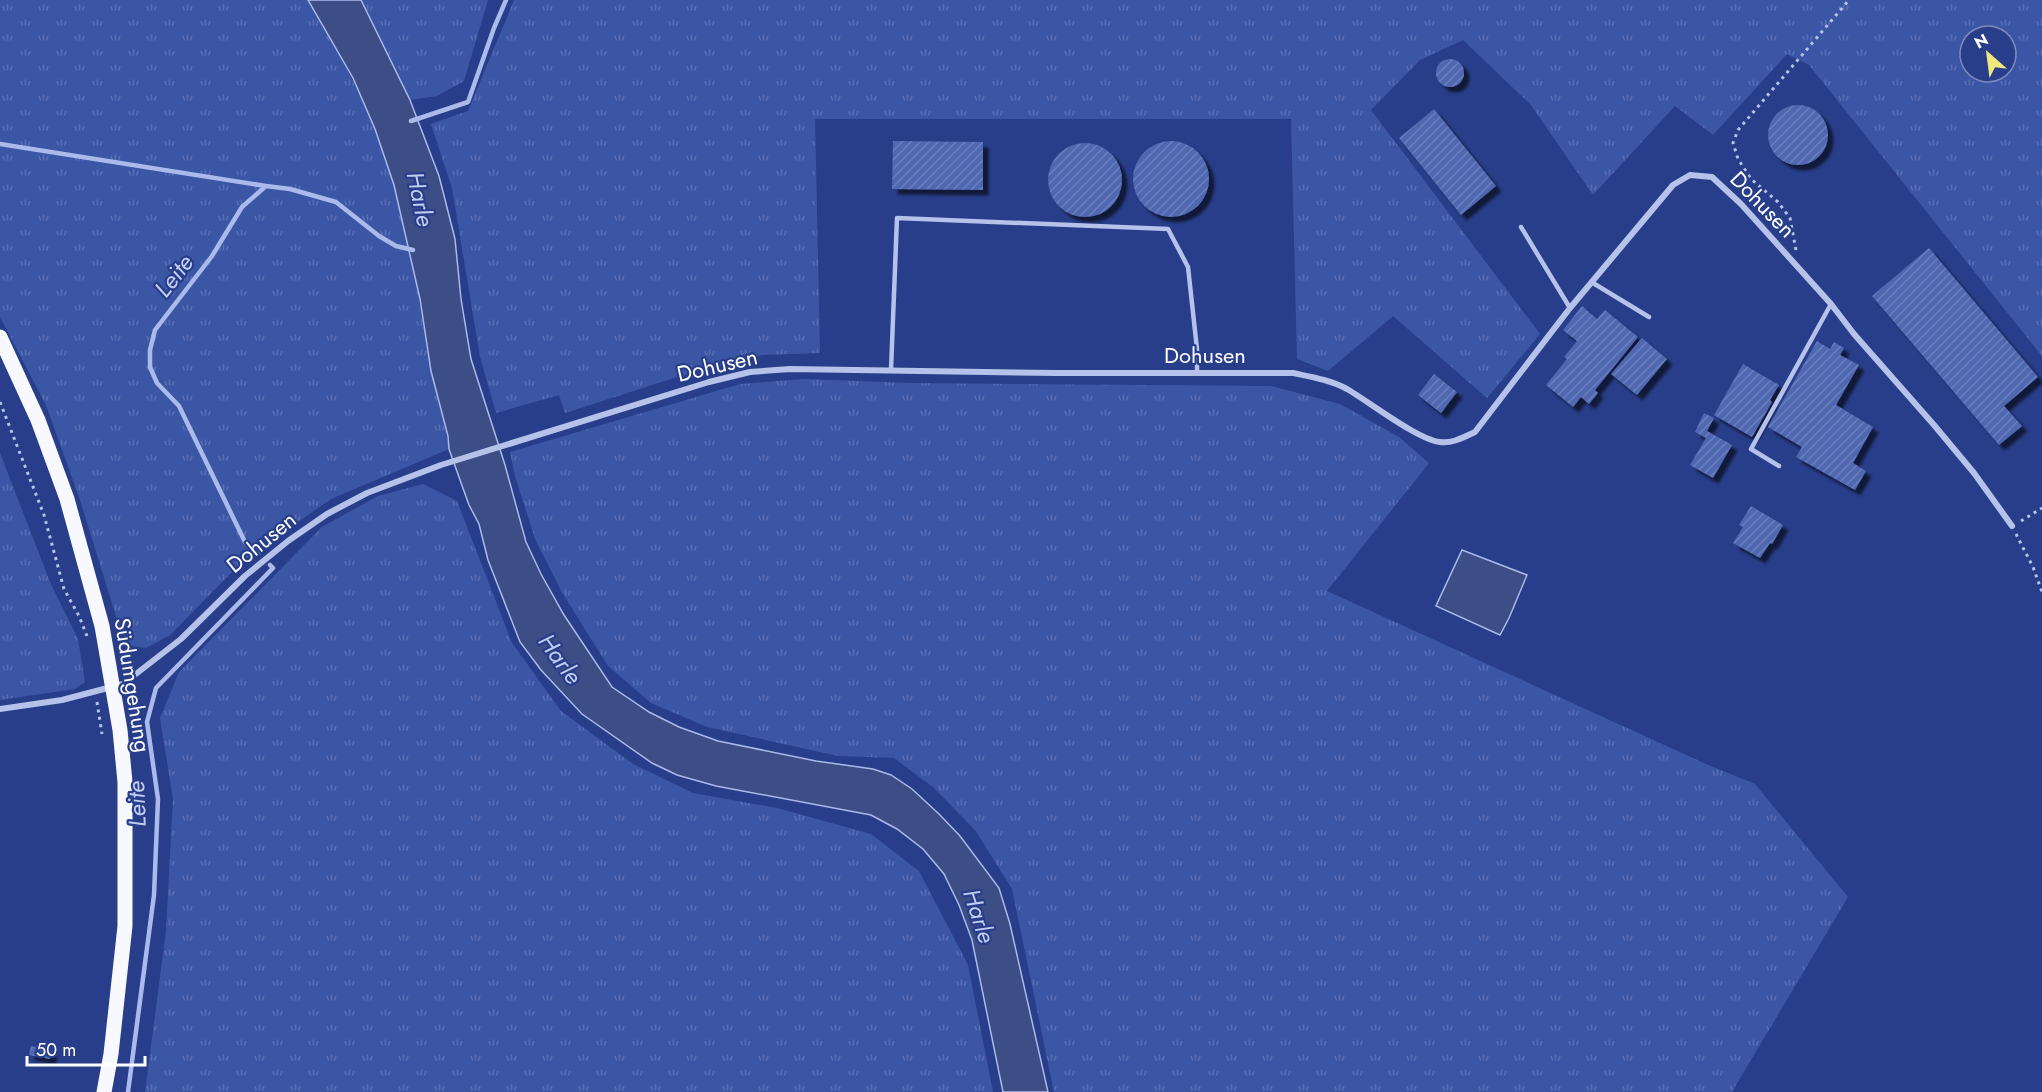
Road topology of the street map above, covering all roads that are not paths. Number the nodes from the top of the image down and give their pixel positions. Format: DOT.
graph roads {
  1 [pos="1521,227"];
  2 [pos="1593,283"];
  3 [pos="1831,304"];
  4 [pos="1570,308"];
  5 [pos="1649,318"];
  6 [pos="0,337"];
  7 [pos="891,370"];
  8 [pos="1197,373"];
  9 [pos="1779,466"];
  10 [pos="2012,526"];
  11 [pos="113,688"];
  12 [pos="0,709"];
  13 [pos="104,1092"];
  1 -- 4 [label="lane"];
  2 -- 3 [label="street, Dohusen"];
  2 -- 4 [label="street, Dohusen"];
  2 -- 5 [label="lane"];
  3 -- 9 [label="lane"];
  3 -- 10 [label="street, Dohusen"];
  4 -- 8 [label="street, Dohusen"];
  6 -- 11 [label="main road, Südumgehung"];
  7 -- 8 [label="street, Dohusen"];
  7 -- 8 [label="lane"];
  7 -- 11 [label="street, Dohusen"];
  11 -- 12 [label="street, Dohusen"];
  11 -- 13 [label="main road, Südumgehung"];
}
